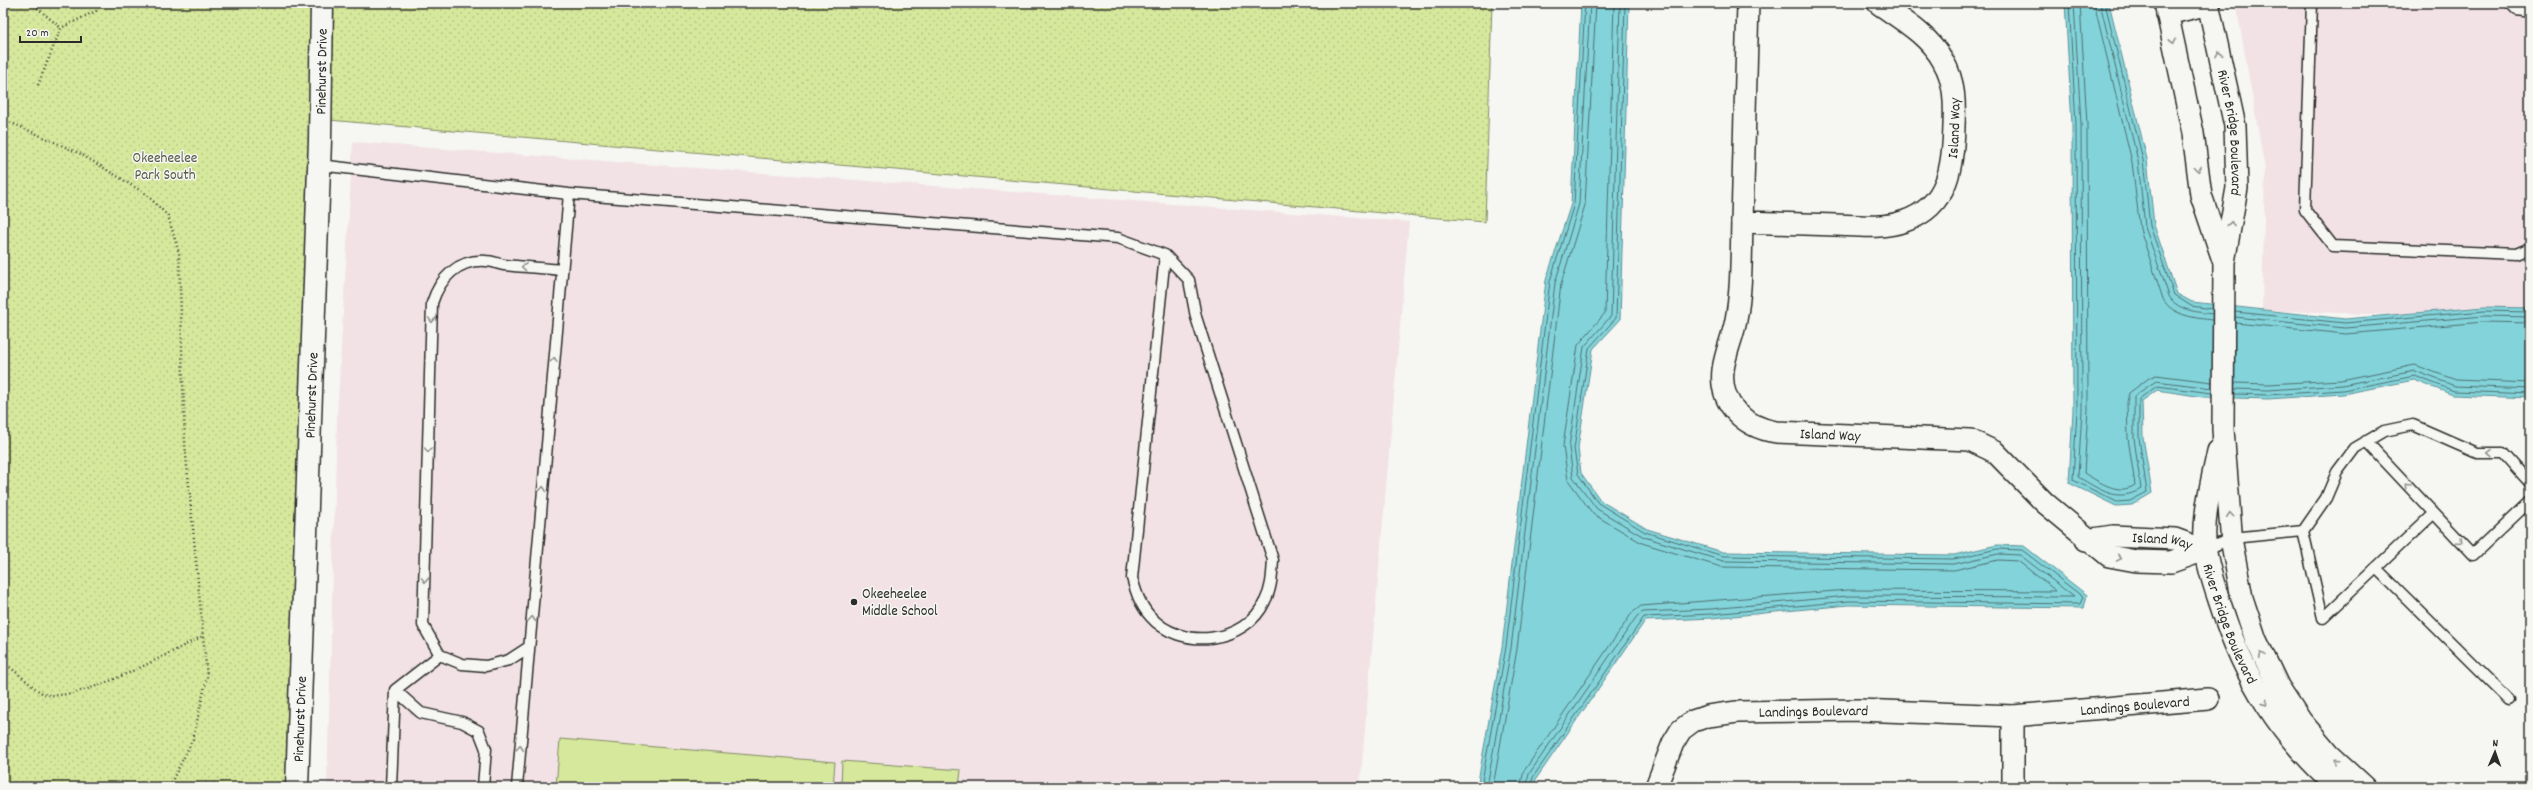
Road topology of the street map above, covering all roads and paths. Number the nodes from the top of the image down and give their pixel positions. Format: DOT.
graph roads {
  1 [pos="31,3"];
  2 [pos="97,3"];
  3 [pos="322,3"];
  4 [pos="1748,3"];
  5 [pos="1878,3"];
  6 [pos="2312,3"];
  7 [pos="2510,3"];
  8 [pos="2209,4"];
  9 [pos="2166,9"];
  10 [pos="2530,12"];
  11 [pos="61,28"];
  12 [pos="38,85"];
  13 [pos="3,119"];
  14 [pos="319,165"];
  15 [pos="569,194"];
  16 [pos="1742,222"];
  17 [pos="2530,248"];
  18 [pos="1164,255"];
  19 [pos="2224,262"];
  20 [pos="562,270"];
  21 [pos="2223,429"];
  22 [pos="2366,441"];
  23 [pos="2530,483"];
  24 [pos="2530,501"];
  25 [pos="2433,514"];
  26 [pos="2303,531"];
  27 [pos="2232,538"];
  28 [pos="2205,550"];
  29 [pos="2376,568"];
  30 [pos="203,636"];
  31 [pos="529,647"];
  32 [pos="440,655"];
  33 [pos="3,663"];
  34 [pos="395,690"];
  35 [pos="2208,699"];
  36 [pos="2509,700"];
  37 [pos="2013,716"];
  38 [pos="169,787"];
  39 [pos="297,787"];
  40 [pos="391,787"];
  41 [pos="483,787"];
  42 [pos="517,787"];
  43 [pos="1656,787"];
  44 [pos="2013,787"];
  45 [pos="2338,787"];
  46 [pos="2365,787"];
  1 -- 11 [label="path"];
  2 -- 11 [label="path"];
  3 -- 14 [label="street, Pinehurst Drive"];
  4 -- 16 [label="street, Island Way"];
  5 -- 16 [label="street, Island Way"];
  6 -- 17 [label="lane"];
  7 -- 10 [label="lane"];
  8 -- 9 [label="street, River Bridge Boulevard"];
  19 -- 8 [label="street, River Bridge Boulevard, one-way"];
  9 -- 19 [label="street, River Bridge Boulevard, one-way"];
  11 -- 12 [label="path"];
  13 -- 30 [label="path"];
  14 -- 15 [label="lane"];
  14 -- 39 [label="street, Pinehurst Drive"];
  15 -- 18 [label="lane"];
  15 -- 20 [label="lane"];
  16 -- 28 [label="street, Island Way"];
  18 -- 18 [label="lane"];
  19 -- 21 [label="street, River Bridge Boulevard"];
  31 -- 20 [label="lane, one-way"];
  20 -- 32 [label="lane, one-way"];
  27 -- 21 [label="street, River Bridge Boulevard, one-way"];
  21 -- 28 [label="street, River Bridge Boulevard"];
  23 -- 22 [label="lane, one-way"];
  25 -- 22 [label="lane, one-way"];
  22 -- 26 [label="lane"];
  25 -- 24 [label="lane, one-way"];
  25 -- 29 [label="lane"];
  26 -- 27 [label="lane"];
  26 -- 29 [label="lane"];
  27 -- 28 [label="lane"];
  46 -- 27 [label="street, River Bridge Boulevard, one-way"];
  28 -- 45 [label="street, River Bridge Boulevard, one-way"];
  29 -- 36 [label="lane"];
  30 -- 33 [label="path"];
  30 -- 38 [label="path"];
  31 -- 32 [label="lane"];
  42 -- 31 [label="lane, one-way"];
  32 -- 34 [label="lane"];
  34 -- 40 [label="lane"];
  34 -- 41 [label="lane"];
  35 -- 37 [label="street, Landings Boulevard"];
  37 -- 43 [label="street, Landings Boulevard"];
  37 -- 44 [label="street"];
}
